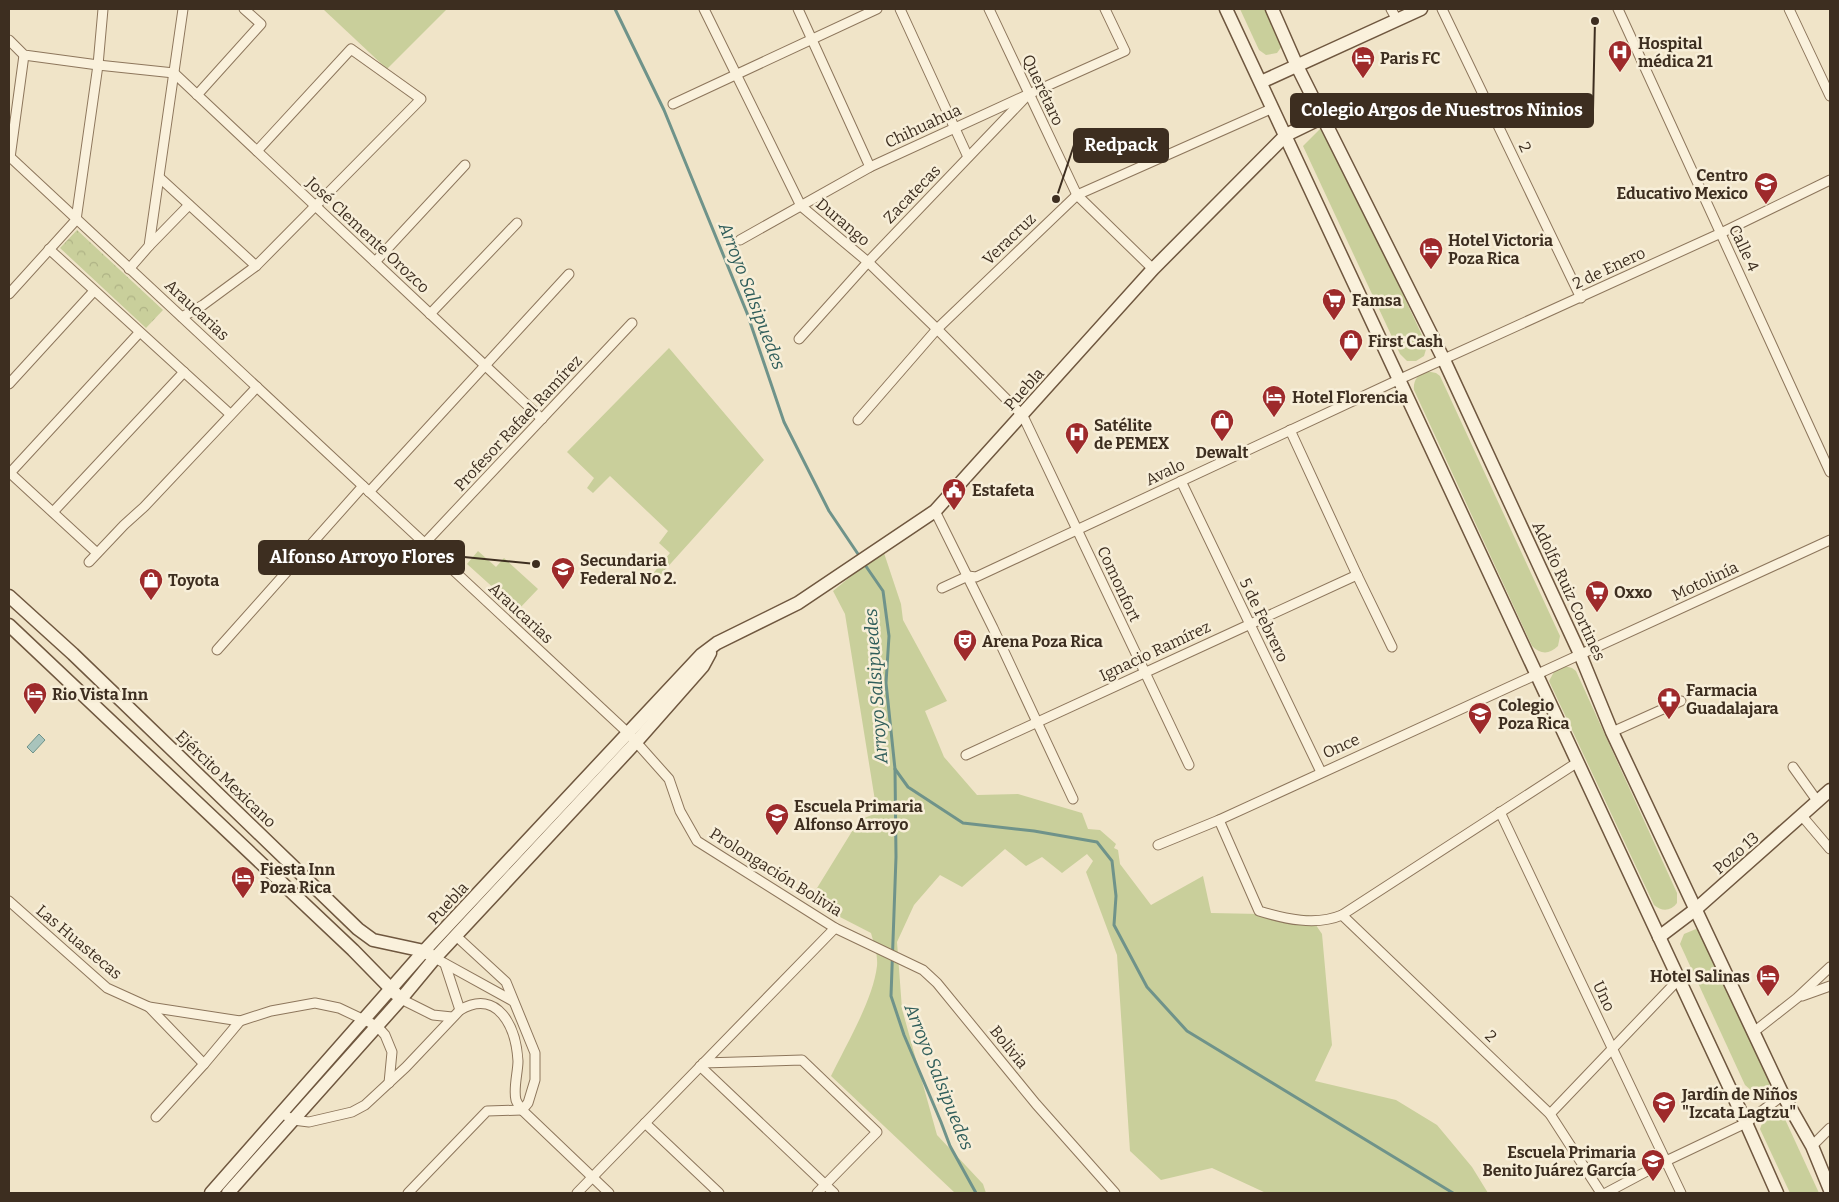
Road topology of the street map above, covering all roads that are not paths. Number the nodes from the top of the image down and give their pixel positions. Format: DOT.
graph roads {
  1 [pos="103,9"];
  2 [pos="183,9"];
  3 [pos="244,9"];
  4 [pos="704,9"];
  5 [pos="798,9"];
  6 [pos="877,9"];
  7 [pos="900,9"];
  8 [pos="988,9"];
  9 [pos="1104,9"];
  10 [pos="1226,9"];
  11 [pos="1272,9"];
  12 [pos="1421,9"];
  13 [pos="1442,9"];
  14 [pos="1618,9"];
  15 [pos="1789,9"];
  16 [pos="1394,14"];
  17 [pos="9,40"];
  18 [pos="812,40"];
  19 [pos="24,55"];
  20 [pos="98,65"];
  21 [pos="1297,66"];
  22 [pos="174,73"];
  23 [pos="736,75"];
  24 [pos="1261,82"];
  25 [pos="1028,94"];
  26 [pos="197,95"];
  27 [pos="1830,96"];
  28 [pos="673,104"];
  29 [pos="1273,108"];
  30 [pos="1323,117"];
  31 [pos="955,128"];
  32 [pos="1286,135"];
  33 [pos="257,151"];
  34 [pos="9,157"];
  35 [pos="968,157"];
  36 [pos="465,165"];
  37 [pos="870,167"];
  38 [pos="160,178"];
  39 [pos="1830,180"];
  40 [pos="1077,195"];
  41 [pos="189,204"];
  42 [pos="314,205"];
  43 [pos="801,206"];
  44 [pos="76,220"];
  45 [pos="518,223"];
  46 [pos="1721,233"];
  47 [pos="740,240"];
  48 [pos="149,246"];
  49 [pos="50,249"];
  50 [pos="375,262"];
  51 [pos="868,262"];
  52 [pos="256,266"];
  53 [pos="129,269"];
  54 [pos="1153,269"];
  55 [pos="569,274"];
  56 [pos="94,291"];
  57 [pos="9,294"];
  58 [pos="1581,298"];
  59 [pos="430,314"];
  60 [pos="182,317"];
  61 [pos="632,323"];
  62 [pos="937,329"];
  63 [pos="139,333"];
  64 [pos="800,338"];
  65 [pos="1444,360"];
  66 [pos="484,365"];
  67 [pos="184,372"];
  68 [pos="1400,380"];
  69 [pos="9,384"];
  70 [pos="257,387"];
  71 [pos="230,414"];
  72 [pos="1022,416"];
  73 [pos="542,419"];
  74 [pos="858,420"];
  75 [pos="1290,430"];
  76 [pos="9,472"];
  77 [pos="1830,472"];
  78 [pos="1180,481"];
  79 [pos="366,489"];
  80 [pos="935,511"];
  81 [pos="53,512"];
  82 [pos="1076,529"];
  83 [pos="1830,540"];
  84 [pos="426,544"];
  85 [pos="97,553"];
  86 [pos="89,562"];
  87 [pos="1357,575"];
  88 [pos="968,576"];
  89 [pos="942,588"];
  90 [pos="9,596"];
  91 [pos="1250,624"];
  92 [pos="9,625"];
  93 [pos="1392,647"];
  94 [pos="217,650"];
  95 [pos="1580,654"];
  96 [pos="1145,673"];
  97 [pos="1537,674"];
  98 [pos="1681,701"];
  99 [pos="1037,722"];
  100 [pos="1612,732"];
  101 [pos="632,737"];
  102 [pos="175,753"];
  103 [pos="966,755"];
  104 [pos="1578,762"];
  105 [pos="1189,765"];
  106 [pos="1794,766"];
  107 [pos="160,768"];
  108 [pos="1321,772"];
  109 [pos="1830,790"];
  110 [pos="1073,799"];
  111 [pos="1818,802"];
  112 [pos="1500,812"];
  113 [pos="1802,816"];
  114 [pos="1220,820"];
  115 [pos="1158,845"];
  116 [pos="1830,850"];
  117 [pos="9,901"];
  118 [pos="1696,909"];
  119 [pos="1342,915"];
  120 [pos="835,928"];
  121 [pos="456,935"];
  122 [pos="1659,937"];
  123 [pos="373,940"];
  124 [pos="864,942"];
  125 [pos="353,950"];
  126 [pos="435,958"];
  127 [pos="1830,967"];
  128 [pos="1679,979"];
  129 [pos="1830,986"];
  130 [pos="391,989"];
  131 [pos="1797,998"];
  132 [pos="401,999"];
  133 [pos="513,1001"];
  134 [pos="149,1007"];
  135 [pos="460,1010"];
  136 [pos="452,1017"];
  137 [pos="364,1020"];
  138 [pos="240,1021"];
  139 [pos="377,1026"];
  140 [pos="1755,1031"];
  141 [pos="1613,1050"];
  142 [pos="204,1064"];
  143 [pos="702,1064"];
  144 [pos="389,1082"];
  145 [pos="1783,1095"];
  146 [pos="522,1110"];
  147 [pos="1550,1114"];
  148 [pos="288,1116"];
  149 [pos="156,1118"];
  150 [pos="645,1123"];
  151 [pos="1746,1123"];
  152 [pos="1830,1128"];
  153 [pos="1812,1146"];
  154 [pos="1666,1161"];
  155 [pos="592,1177"];
  156 [pos="825,1185"];
  157 [pos="1830,1190"];
  158 [pos="211,1193"];
  159 [pos="228,1193"];
  160 [pos="408,1193"];
  161 [pos="577,1193"];
  162 [pos="609,1193"];
  163 [pos="719,1193"];
  164 [pos="817,1193"];
  165 [pos="834,1193"];
  166 [pos="1114,1193"];
  167 [pos="1601,1193"];
  168 [pos="1606,1193"];
  169 [pos="1681,1193"];
  170 [pos="1777,1193"];
  1 -- 20 [label="street"];
  2 -- 22 [label="street"];
  3 -- 26 [label="street"];
  4 -- 23 [label="street, Durango"];
  5 -- 18 [label="street"];
  6 -- 18 [label="street"];
  7 -- 31 [label="street"];
  8 -- 25 [label="street, Querétaro"];
  9 -- 25 [label="street, Chihuahua"];
  10 -- 24 [label="main road"];
  11 -- 21 [label="main road, Adolfo Ruiz Cortines"];
  12 -- 16 [label="main road"];
  13 -- 58 [label="street, 2"];
  14 -- 46 [label="street, Calle 4"];
  15 -- 27 [label="street"];
  16 -- 21 [label="main road"];
  17 -- 19 [label="street"];
  18 -- 23 [label="street"];
  18 -- 37 [label="street"];
  19 -- 20 [label="street"];
  19 -- 34 [label="street"];
  20 -- 22 [label="street"];
  20 -- 44 [label="street"];
  21 -- 24 [label="main road"];
  21 -- 30 [label="main road, Adolfo Ruiz Cortines"];
  22 -- 26 [label="street, José Clemente Orozco"];
  22 -- 38 [label="street"];
  23 -- 28 [label="street"];
  23 -- 43 [label="street, Durango"];
  24 -- 29 [label="main road"];
  25 -- 31 [label="street, Chihuahua"];
  25 -- 35 [label="street, Zacatecas"];
  25 -- 40 [label="street, Querétaro"];
  26 -- 33 [label="street, José Clemente Orozco"];
  29 -- 32 [label="main road"];
  29 -- 40 [label="street, Veracruz"];
  30 -- 32 [label="main road, Puebla"];
  30 -- 65 [label="main road, Adolfo Ruiz Cortines"];
  31 -- 35 [label="street"];
  31 -- 37 [label="street, Chihuahua"];
  32 -- 54 [label="main road, Puebla"];
  32 -- 68 [label="main road"];
  33 -- 42 [label="street, José Clemente Orozco"];
  33 -- 42 [label="street"];
  34 -- 44 [label="street, Araucarias"];
  35 -- 51 [label="street, Zacatecas"];
  36 -- 50 [label="street"];
  37 -- 43 [label="street, Chihuahua"];
  38 -- 41 [label="street"];
  38 -- 48 [label="street"];
  39 -- 46 [label="street, 2 de Enero"];
  40 -- 54 [label="street, Querétaro"];
  40 -- 62 [label="street, Veracruz"];
  41 -- 48 [label="street"];
  41 -- 52 [label="street"];
  42 -- 50 [label="street, José Clemente Orozco"];
  42 -- 52 [label="street"];
  43 -- 47 [label="street, Chihuahua"];
  43 -- 51 [label="street, Durango"];
  44 -- 49 [label="street"];
  44 -- 53 [label="street, Araucarias"];
  45 -- 59 [label="street"];
  46 -- 58 [label="street, 2 de Enero"];
  46 -- 77 [label="street, Calle 4"];
  48 -- 53 [label="street"];
  49 -- 56 [label="street"];
  49 -- 57 [label="street"];
  50 -- 59 [label="street, José Clemente Orozco"];
  51 -- 62 [label="street, Durango"];
  51 -- 64 [label="street, Zacatecas"];
  52 -- 60 [label="street"];
  53 -- 60 [label="street, Araucarias"];
  54 -- 72 [label="main road, Puebla"];
  55 -- 66 [label="street"];
  56 -- 63 [label="street"];
  56 -- 69 [label="street"];
  58 -- 65 [label="street, 2 de Enero"];
  59 -- 66 [label="street, José Clemente Orozco"];
  60 -- 70 [label="street, Araucarias"];
  61 -- 73 [label="street, Profesor Rafael Ramírez"];
  62 -- 72 [label="street, Durango"];
  62 -- 74 [label="street, Veracruz"];
  63 -- 67 [label="street"];
  63 -- 76 [label="street"];
  65 -- 68 [label="street, 2 de Enero"];
  65 -- 95 [label="main road, Adolfo Ruiz Cortines"];
  66 -- 73 [label="street, José Clemente Orozco"];
  66 -- 79 [label="street"];
  67 -- 71 [label="street"];
  67 -- 81 [label="street"];
  68 -- 75 [label="street, Avalo"];
  68 -- 97 [label="main road"];
  70 -- 71 [label="street"];
  70 -- 79 [label="street, Araucarias"];
  71 -- 85 [label="street"];
  72 -- 80 [label="main road, Puebla"];
  72 -- 82 [label="street, Comonfort"];
  73 -- 84 [label="street, Profesor Rafael Ramírez"];
  75 -- 78 [label="street, Avalo"];
  75 -- 87 [label="street"];
  76 -- 81 [label="street"];
  78 -- 82 [label="street, Avalo"];
  78 -- 91 [label="street, 5 de Febrero"];
  79 -- 84 [label="street, Araucarias"];
  79 -- 94 [label="street"];
  80 -- 88 [label="street"];
  80 -- 101 [label="main road, Puebla"];
  81 -- 85 [label="street"];
  82 -- 88 [label="street, Avalo"];
  82 -- 96 [label="street, Comonfort"];
  83 -- 95 [label="street, Motolinía"];
  84 -- 101 [label="street, Araucarias"];
  85 -- 86 [label="street"];
  87 -- 91 [label="street, Ignacio Ramírez"];
  87 -- 93 [label="street"];
  88 -- 89 [label="street, Avalo"];
  88 -- 99 [label="street"];
  90 -- 102 [label="main road, Ejército Mexicano"];
  91 -- 96 [label="street, Ignacio Ramírez"];
  91 -- 108 [label="street, 5 de Febrero"];
  92 -- 107 [label="main road"];
  95 -- 97 [label="street, Motolinía"];
  95 -- 100 [label="main road, Adolfo Ruiz Cortines"];
  96 -- 99 [label="street, Ignacio Ramírez"];
  96 -- 105 [label="street, Comonfort"];
  97 -- 104 [label="main road"];
  97 -- 108 [label="street, Once"];
  98 -- 100 [label="street"];
  99 -- 103 [label="street, Ignacio Ramírez"];
  99 -- 110 [label="street"];
  100 -- 118 [label="main road, Adolfo Ruiz Cortines"];
  101 -- 120 [label="street, Prolongación Bolivia"];
  101 -- 121 [label="main road, Puebla"];
  101 -- 126 [label="main road, Puebla"];
  102 -- 107 [label="main road"];
  102 -- 123 [label="main road, Ejército Mexicano"];
  104 -- 112 [label="street"];
  104 -- 122 [label="main road"];
  106 -- 111 [label="street"];
  107 -- 125 [label="main road"];
  108 -- 114 [label="street, Once"];
  109 -- 111 [label="main road, Pozo 13"];
  111 -- 113 [label="main road, Pozo 13"];
  112 -- 119 [label="street"];
  112 -- 141 [label="street, Uno"];
  113 -- 116 [label="street"];
  113 -- 118 [label="main road, Pozo 13"];
  114 -- 115 [label="street, Once"];
  114 -- 119 [label="street"];
  117 -- 134 [label="street, Las Huastecas"];
  118 -- 122 [label="main road, Pozo 13"];
  118 -- 140 [label="main road, Adolfo Ruiz Cortines"];
  119 -- 147 [label="street, 2"];
  120 -- 124 [label="street, Prolongación Bolivia"];
  120 -- 143 [label="street"];
  121 -- 126 [label="main road, Puebla"];
  121 -- 133 [label="street"];
  122 -- 128 [label="main road"];
  123 -- 125 [label="main road"];
  123 -- 126 [label="main road, Ejército Mexicano"];
  124 -- 166 [label="street, Bolivia"];
  125 -- 130 [label="main road"];
  126 -- 130 [label="main road, Puebla"];
  126 -- 132 [label="main road, Puebla"];
  126 -- 133 [label="street"];
  126 -- 135 [label="street"];
  127 -- 131 [label="street"];
  128 -- 141 [label="street"];
  128 -- 151 [label="main road"];
  129 -- 131 [label="street"];
  130 -- 132 [label="main road"];
  130 -- 137 [label="main road, Puebla"];
  131 -- 140 [label="street"];
  132 -- 136 [label="street"];
  132 -- 139 [label="main road, Puebla"];
  133 -- 146 [label="street"];
  134 -- 138 [label="street, Las Huastecas"];
  134 -- 142 [label="street"];
  135 -- 136 [label="street"];
  135 -- 146 [label="street"];
  136 -- 144 [label="street"];
  137 -- 138 [label="street, Las Huastecas"];
  137 -- 139 [label="street, Las Huastecas"];
  137 -- 148 [label="main road, Puebla"];
  138 -- 142 [label="street"];
  139 -- 144 [label="street"];
  139 -- 148 [label="main road, Puebla"];
  140 -- 145 [label="main road, Adolfo Ruiz Cortines"];
  141 -- 147 [label="street"];
  141 -- 154 [label="street, Uno"];
  142 -- 149 [label="street"];
  143 -- 150 [label="street"];
  143 -- 156 [label="street"];
  143 -- 156 [label="street"];
  144 -- 148 [label="street"];
  145 -- 151 [label="street"];
  145 -- 153 [label="main road, Adolfo Ruiz Cortines"];
  146 -- 155 [label="street"];
  146 -- 160 [label="street"];
  147 -- 167 [label="street, 2"];
  148 -- 158 [label="main road, Puebla"];
  148 -- 159 [label="main road, Puebla"];
  150 -- 155 [label="street"];
  150 -- 163 [label="street"];
  151 -- 154 [label="street"];
  151 -- 170 [label="main road"];
  152 -- 153 [label="street"];
  153 -- 157 [label="main road, Adolfo Ruiz Cortines"];
  154 -- 168 [label="street"];
  154 -- 169 [label="street, Uno"];
  155 -- 161 [label="street"];
  155 -- 162 [label="street"];
  156 -- 164 [label="street"];
  156 -- 165 [label="street"];
}
